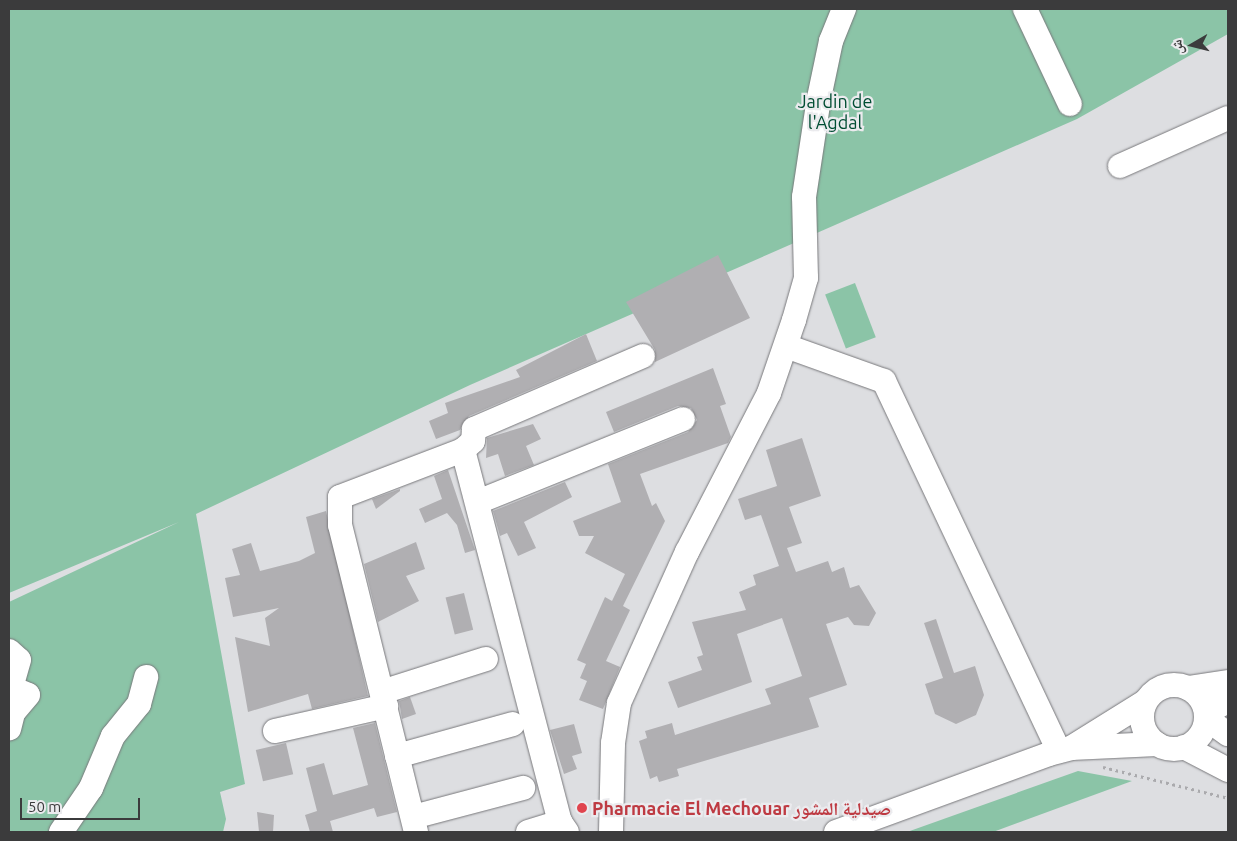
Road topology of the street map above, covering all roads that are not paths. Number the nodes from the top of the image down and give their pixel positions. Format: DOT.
graph roads {
  1 [pos="844,9"];
  2 [pos="1025,9"];
  3 [pos="1070,104"];
  4 [pos="1228,118"];
  5 [pos="1120,166"];
  6 [pos="786,346"];
  7 [pos="643,356"];
  8 [pos="683,419"];
  9 [pos="463,450"];
  10 [pos="478,502"];
  11 [pos="9,651"];
  12 [pos="486,659"];
  13 [pos="146,677"];
  14 [pos="1228,682"];
  15 [pos="1188,688"];
  16 [pos="384,699"];
  17 [pos="1228,700"];
  18 [pos="1145,702"];
  19 [pos="1206,717"];
  20 [pos="512,724"];
  21 [pos="9,729"];
  22 [pos="276,731"];
  23 [pos="1228,734"];
  24 [pos="1157,744"];
  25 [pos="1184,747"];
  26 [pos="1065,749"];
  27 [pos="397,756"];
  28 [pos="1228,770"];
  29 [pos="522,788"];
  30 [pos="415,825"];
  31 [pos="563,827"];
  32 [pos="60,832"];
  33 [pos="528,832"];
  34 [pos="611,832"];
  35 [pos="836,832"];
  1 -- 6 [label="street"];
  2 -- 3 [label="street"];
  4 -- 5 [label="street"];
  6 -- 26 [label="street"];
  6 -- 34 [label="street"];
  7 -- 9 [label="street"];
  8 -- 10 [label="street"];
  9 -- 10 [label="street"];
  9 -- 16 [label="street"];
  10 -- 31 [label="street"];
  11 -- 21 [label="street"];
  12 -- 16 [label="street"];
  13 -- 32 [label="street"];
  14 -- 15 [label="street"];
  15 -- 18 [label="street"];
  15 -- 19 [label="street"];
  16 -- 22 [label="street"];
  16 -- 27 [label="street"];
  17 -- 19 [label="street"];
  18 -- 24 [label="street"];
  18 -- 26 [label="street"];
  19 -- 23 [label="street"];
  19 -- 25 [label="street"];
  20 -- 27 [label="street"];
  24 -- 25 [label="street"];
  24 -- 26 [label="street"];
  25 -- 28 [label="street"];
  26 -- 35 [label="street"];
  27 -- 30 [label="street"];
  29 -- 30 [label="street"];
  31 -- 33 [label="street"];
}
